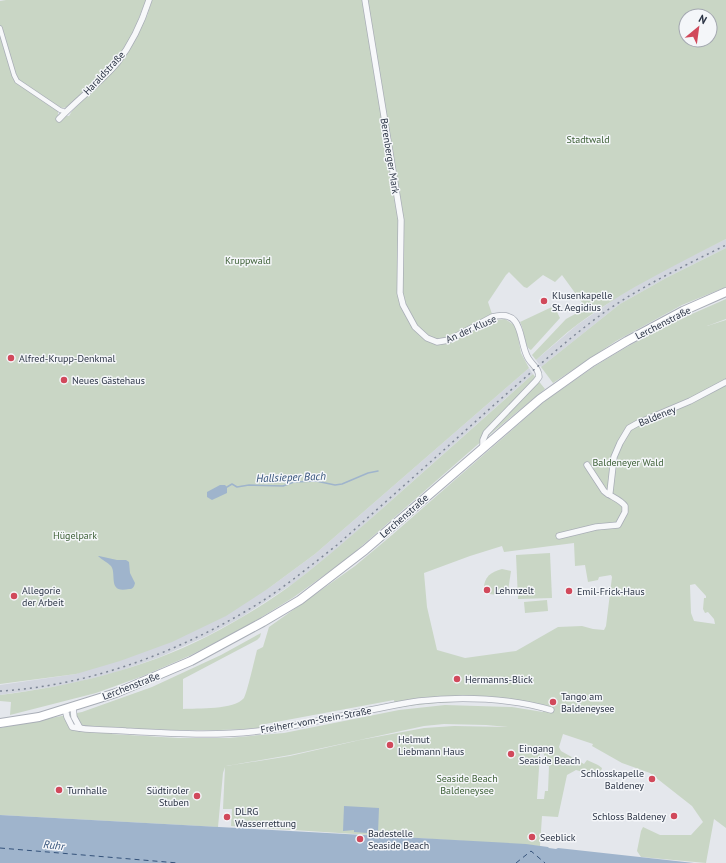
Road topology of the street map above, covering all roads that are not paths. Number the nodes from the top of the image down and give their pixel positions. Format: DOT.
graph roads {
  1 [pos="149,0"];
  2 [pos="365,0"];
  3 [pos="0,28"];
  4 [pos="66,112"];
  5 [pos="60,118"];
  6 [pos="726,292"];
  7 [pos="406,312"];
  8 [pos="726,382"];
  9 [pos="483,448"];
  10 [pos="587,465"];
  11 [pos="608,494"];
  12 [pos="559,536"];
  13 [pos="69,708"];
  14 [pos="551,710"];
  15 [pos="0,723"];
  1 -- 4 [label="street, Haraldstraße"];
  2 -- 7 [label="street, Berenberger Mark"];
  3 -- 4 [label="street"];
  4 -- 5 [label="street, Haraldstraße"];
  6 -- 9 [label="main road, Lerchenstraße"];
  7 -- 9 [label="street, An der Kluse"];
  8 -- 11 [label="street, Baldeney"];
  9 -- 13 [label="main road, Lerchenstraße"];
  10 -- 11 [label="street"];
  11 -- 12 [label="street"];
  13 -- 14 [label="street, Freiherr-vom-Stein-Straße"];
  13 -- 15 [label="main road"];
}
